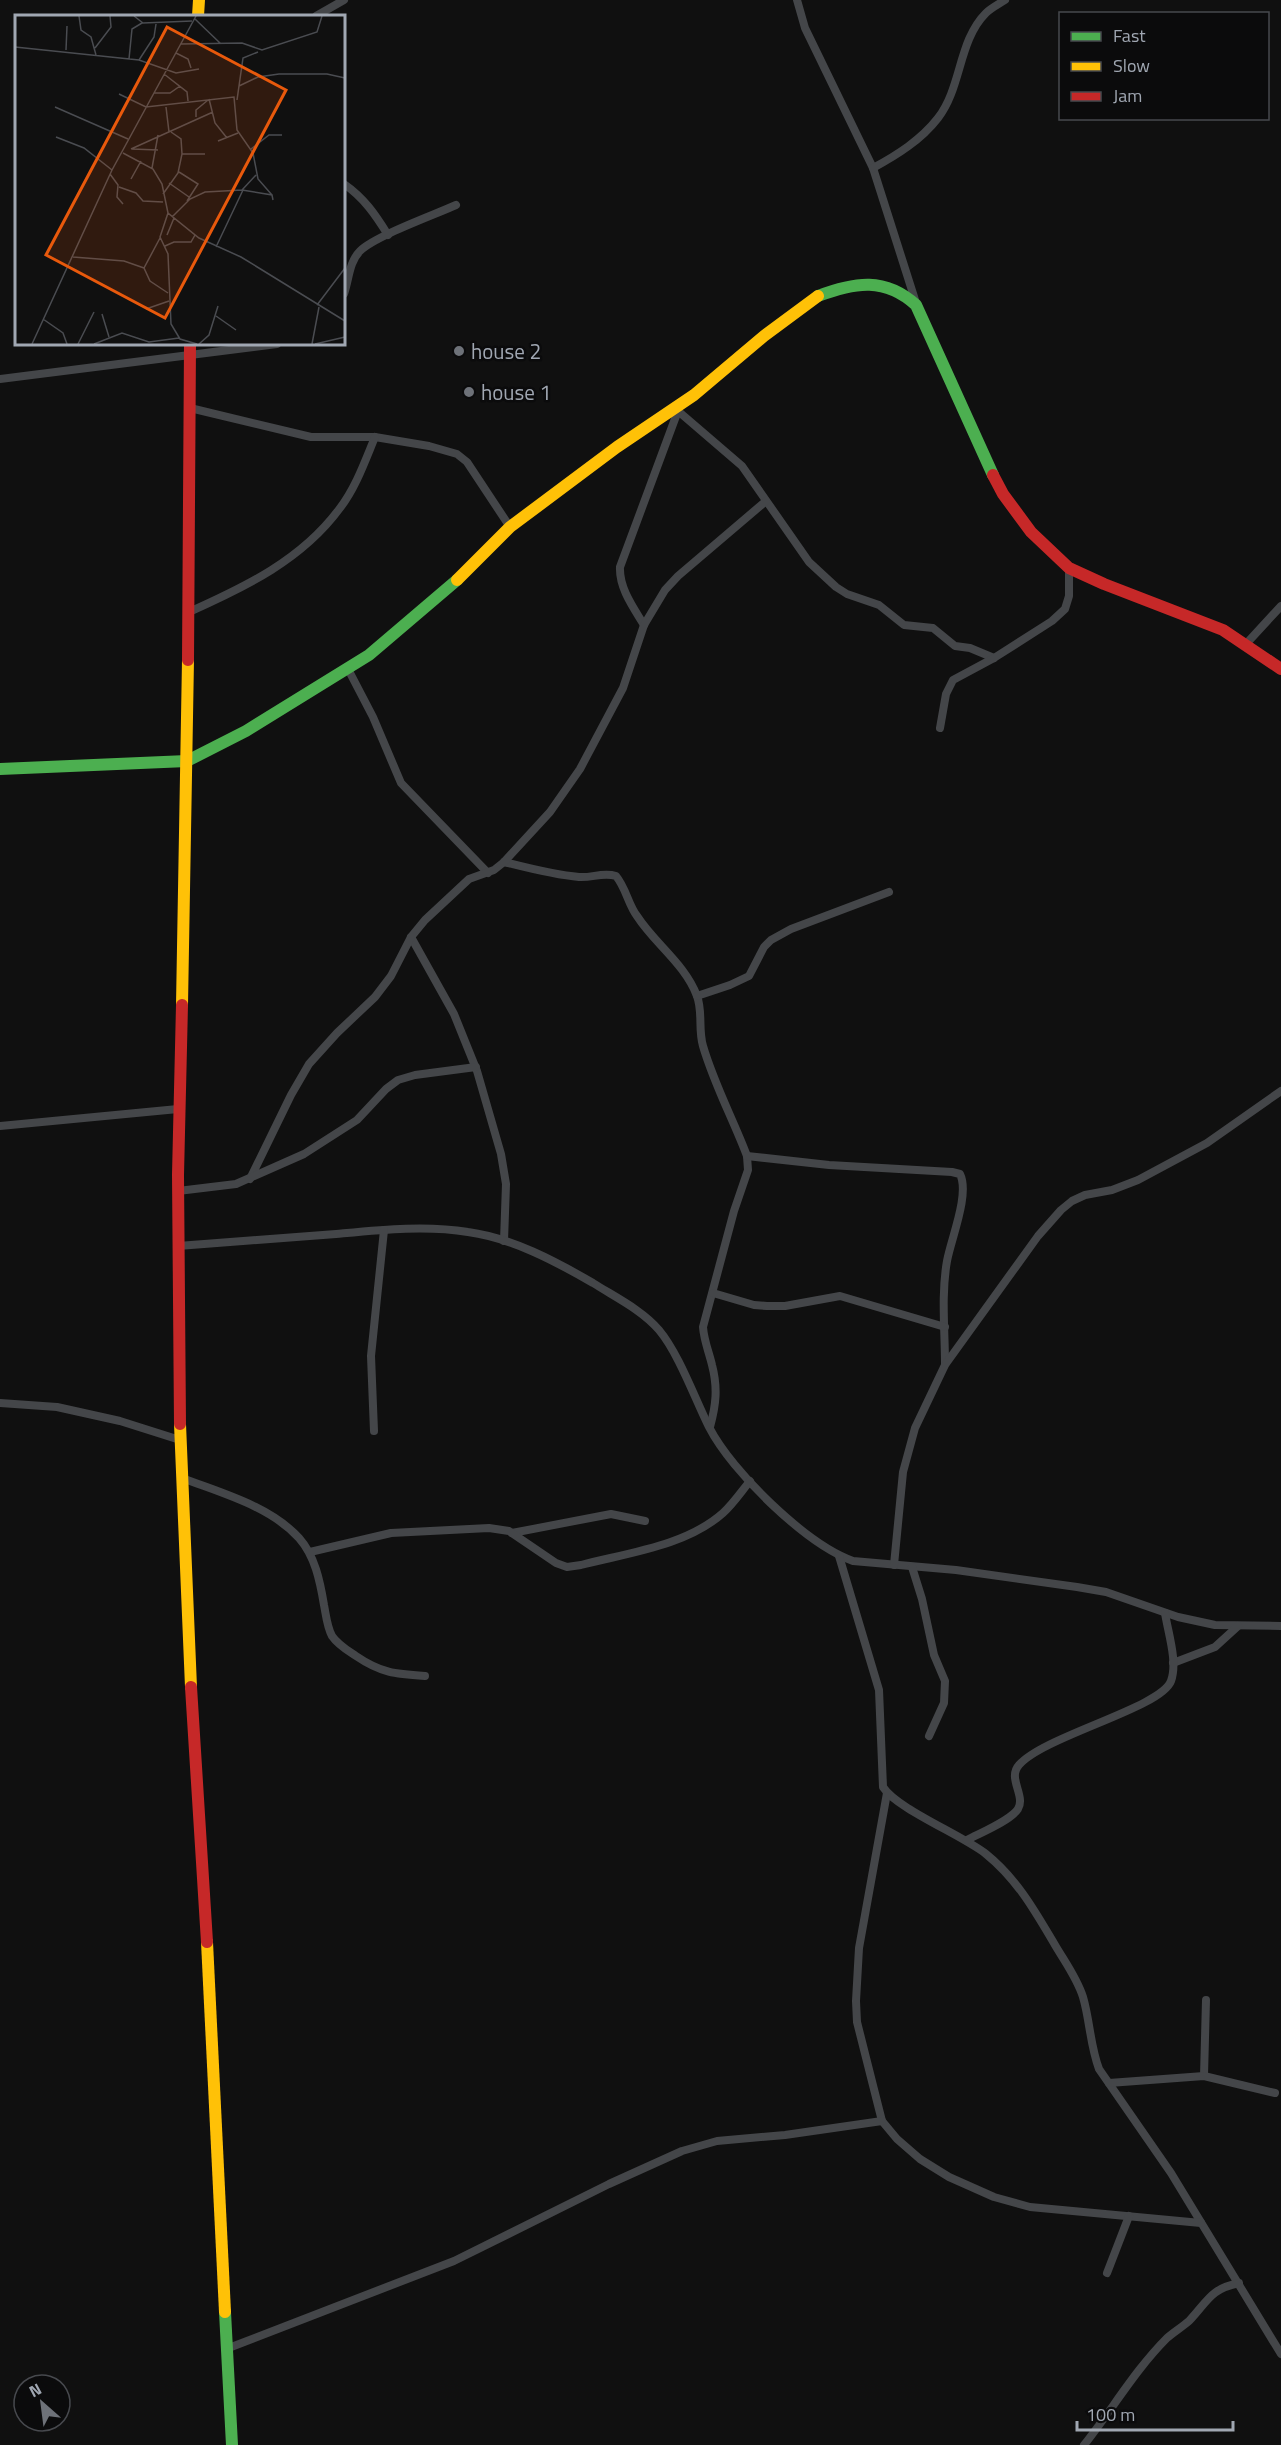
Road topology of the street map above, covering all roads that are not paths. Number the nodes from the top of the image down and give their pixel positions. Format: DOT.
graph roads {
  1 [pos="199,0"];
  2 [pos="344,0"];
  3 [pos="797,0"];
  4 [pos="1005,0"];
  5 [pos="198,15"];
  6 [pos="318,15"];
  7 [pos="873,168"];
  8 [pos="345,185"];
  9 [pos="456,205"];
  10 [pos="388,235"];
  11 [pos="345,290"];
  12 [pos="916,304"];
  13 [pos="260,345"];
  14 [pos="190,349"];
  15 [pos="0,379"];
  16 [pos="190,408"];
  17 [pos="679,408"];
  18 [pos="375,438"];
  19 [pos="766,501"];
  20 [pos="510,527"];
  21 [pos="1069,568"];
  22 [pos="1281,606"];
  23 [pos="189,612"];
  24 [pos="644,625"];
  25 [pos="1246,644"];
  26 [pos="994,658"];
  27 [pos="348,669"];
  28 [pos="1281,669"];
  29 [pos="939,729"];
  30 [pos="187,761"];
  31 [pos="0,769"];
  32 [pos="504,862"];
  33 [pos="488,873"];
  34 [pos="889,892"];
  35 [pos="411,937"];
  36 [pos="697,996"];
  37 [pos="476,1067"];
  38 [pos="1281,1091"];
  39 [pos="178,1109"];
  40 [pos="0,1126"];
  41 [pos="747,1156"];
  42 [pos="250,1179"];
  43 [pos="178,1191"];
  44 [pos="384,1230"];
  45 [pos="504,1241"];
  46 [pos="178,1246"];
  47 [pos="713,1293"];
  48 [pos="945,1327"];
  49 [pos="945,1365"];
  50 [pos="0,1402"];
  51 [pos="709,1428"];
  52 [pos="374,1431"];
  53 [pos="180,1440"];
  54 [pos="182,1478"];
  55 [pos="750,1481"];
  56 [pos="645,1521"];
  57 [pos="512,1533"];
  58 [pos="309,1552"];
  59 [pos="839,1556"];
  60 [pos="894,1565"];
  61 [pos="912,1567"];
  62 [pos="1165,1613"];
  63 [pos="1238,1626"];
  64 [pos="1281,1626"];
  65 [pos="1173,1663"];
  66 [pos="425,1676"];
  67 [pos="929,1736"];
  68 [pos="887,1793"];
  69 [pos="967,1840"];
  70 [pos="1206,2000"];
  71 [pos="1204,2076"];
  72 [pos="1109,2083"];
  73 [pos="1275,2093"];
  74 [pos="882,2121"];
  75 [pos="1129,2216"];
  76 [pos="1201,2223"];
  77 [pos="1107,2273"];
  78 [pos="1239,2283"];
  79 [pos="226,2349"];
  80 [pos="1281,2354"];
  81 [pos="232,2445"];
  82 [pos="1084,2445"];
  1 -- 5 [label="main road"];
  2 -- 6 [label="street"];
  3 -- 7 [label="street"];
  4 -- 7 [label="street"];
  7 -- 12 [label="street"];
  8 -- 10 [label="street"];
  9 -- 10 [label="street"];
  10 -- 11 [label="street"];
  12 -- 17 [label="main road"];
  12 -- 21 [label="main road"];
  13 -- 14 [label="street"];
  14 -- 15 [label="street"];
  14 -- 16 [label="main road"];
  16 -- 18 [label="street"];
  16 -- 23 [label="main road"];
  17 -- 19 [label="street"];
  17 -- 20 [label="main road"];
  17 -- 24 [label="street"];
  18 -- 20 [label="street"];
  18 -- 23 [label="street"];
  19 -- 24 [label="street"];
  19 -- 26 [label="street"];
  20 -- 27 [label="main road"];
  21 -- 25 [label="main road"];
  21 -- 26 [label="street"];
  22 -- 25 [label="street"];
  23 -- 30 [label="main road"];
  24 -- 32 [label="street"];
  25 -- 28 [label="main road"];
  26 -- 29 [label="street"];
  27 -- 30 [label="main road"];
  27 -- 33 [label="street"];
  30 -- 31 [label="main road"];
  30 -- 39 [label="main road"];
  32 -- 33 [label="street"];
  32 -- 36 [label="street"];
  33 -- 35 [label="street"];
  34 -- 36 [label="street"];
  35 -- 37 [label="street"];
  35 -- 42 [label="street"];
  36 -- 41 [label="street"];
  37 -- 42 [label="street"];
  37 -- 45 [label="street"];
  38 -- 49 [label="street"];
  39 -- 40 [label="street"];
  39 -- 43 [label="main road"];
  41 -- 47 [label="street"];
  41 -- 48 [label="street"];
  42 -- 43 [label="street"];
  43 -- 46 [label="main road"];
  44 -- 45 [label="street"];
  44 -- 46 [label="street"];
  44 -- 52 [label="street"];
  45 -- 51 [label="street"];
  46 -- 53 [label="main road"];
  47 -- 48 [label="street"];
  47 -- 51 [label="street"];
  48 -- 49 [label="street"];
  49 -- 60 [label="street"];
  50 -- 53 [label="street"];
  51 -- 55 [label="street"];
  53 -- 54 [label="main road"];
  54 -- 58 [label="street"];
  54 -- 79 [label="main road"];
  55 -- 57 [label="street"];
  55 -- 59 [label="street"];
  56 -- 57 [label="street"];
  57 -- 58 [label="street"];
  58 -- 66 [label="street"];
  59 -- 60 [label="street"];
  59 -- 68 [label="street"];
  60 -- 61 [label="street"];
  61 -- 62 [label="street"];
  61 -- 67 [label="street"];
  62 -- 63 [label="street"];
  62 -- 65 [label="street"];
  63 -- 64 [label="street"];
  63 -- 65 [label="street"];
  65 -- 69 [label="street"];
  68 -- 69 [label="street"];
  68 -- 74 [label="street"];
  69 -- 72 [label="street"];
  70 -- 71 [label="street"];
  71 -- 72 [label="street"];
  71 -- 73 [label="street"];
  72 -- 76 [label="street"];
  74 -- 75 [label="street"];
  74 -- 79 [label="street"];
  75 -- 76 [label="street"];
  75 -- 77 [label="street"];
  76 -- 78 [label="street"];
  78 -- 80 [label="street"];
  78 -- 82 [label="street"];
  79 -- 81 [label="main road"];
}
